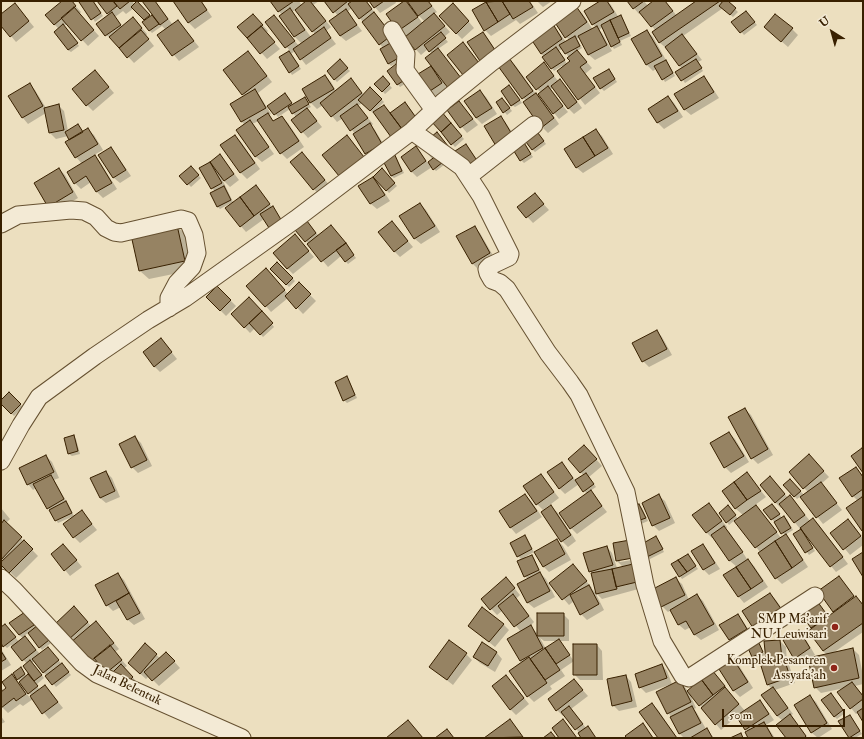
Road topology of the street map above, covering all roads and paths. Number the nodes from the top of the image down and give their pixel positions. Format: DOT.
graph roads {
  1 [pos="572,1"];
  2 [pos="392,30"];
  3 [pos="434,110"];
  4 [pos="534,125"];
  5 [pos="412,131"];
  6 [pos="469,176"];
  7 [pos="1,224"];
  8 [pos="169,308"];
  9 [pos="1,461"];
  10 [pos="1,578"];
  11 [pos="815,596"];
  12 [pos="242,738"];
  1 -- 3 [label="street"];
  2 -- 3 [label="street"];
  3 -- 5 [label="street"];
  4 -- 6 [label="street"];
  5 -- 6 [label="street"];
  5 -- 8 [label="street"];
  6 -- 11 [label="street"];
  7 -- 8 [label="street"];
  8 -- 9 [label="street"];
  10 -- 12 [label="street, Jalan Belentuk"];
}
